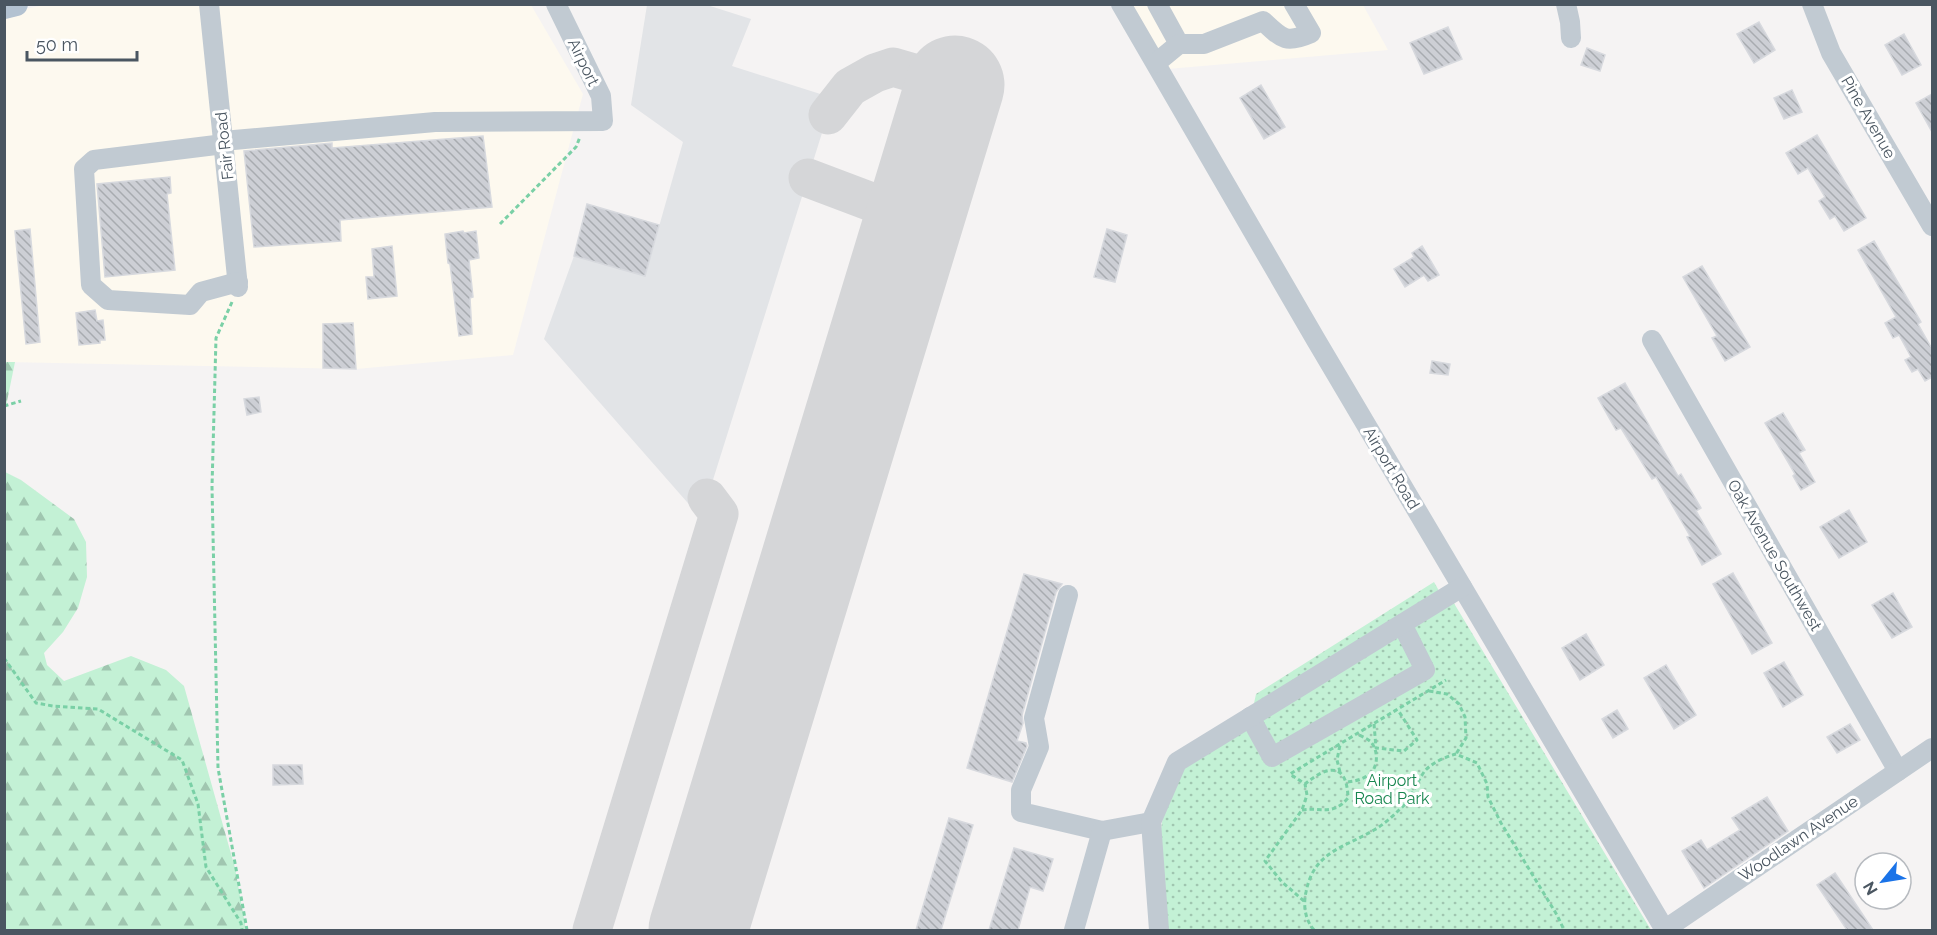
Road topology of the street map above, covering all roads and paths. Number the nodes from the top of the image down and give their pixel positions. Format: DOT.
graph roads {
  1 [pos="16,4"];
  2 [pos="209,4"];
  3 [pos="556,4"];
  4 [pos="1122,4"];
  5 [pos="1157,4"];
  6 [pos="1294,4"];
  7 [pos="1566,4"];
  8 [pos="1812,4"];
  9 [pos="4,7"];
  10 [pos="1571,38"];
  11 [pos="1179,44"];
  12 [pos="1156,63"];
  13 [pos="594,121"];
  14 [pos="224,143"];
  15 [pos="500,224"];
  16 [pos="1932,226"];
  17 [pos="238,285"];
  18 [pos="1652,340"];
  19 [pos="21,401"];
  20 [pos="4,406"];
  21 [pos="1462,587"];
  22 [pos="1068,596"];
  23 [pos="1402,624"];
  24 [pos="4,658"];
  25 [pos="1446,680"];
  26 [pos="1429,691"];
  27 [pos="1398,710"];
  28 [pos="1250,717"];
  29 [pos="1374,724"];
  30 [pos="1357,734"];
  31 [pos="1340,744"];
  32 [pos="1376,748"];
  33 [pos="1932,748"];
  34 [pos="1456,754"];
  35 [pos="1898,771"];
  36 [pos="1340,772"];
  37 [pos="1347,782"];
  38 [pos="1305,784"];
  39 [pos="1302,810"];
  40 [pos="1151,822"];
  41 [pos="1102,831"];
  42 [pos="1304,901"];
  43 [pos="242,930"];
  44 [pos="247,930"];
  45 [pos="1074,930"];
  46 [pos="1159,930"];
  47 [pos="1314,930"];
  48 [pos="1564,930"];
  49 [pos="1664,930"];
  1 -- 9 [label="main road"];
  2 -- 14 [label="street, Fair Road"];
  3 -- 13 [label="street, Airport"];
  4 -- 12 [label="street, Airport Road"];
  5 -- 11 [label="street"];
  6 -- 11 [label="street"];
  7 -- 10 [label="street"];
  8 -- 16 [label="street, Pine Avenue"];
  11 -- 12 [label="street"];
  12 -- 21 [label="street, Airport Road"];
  13 -- 14 [label="street"];
  13 -- 15 [label="path"];
  14 -- 17 [label="street, Fair Road"];
  14 -- 17 [label="street"];
  17 -- 44 [label="path"];
  18 -- 35 [label="street, Oak Avenue Southwest"];
  19 -- 20 [label="path"];
  21 -- 23 [label="street"];
  21 -- 49 [label="street, Airport Road"];
  22 -- 41 [label="street"];
  23 -- 28 [label="street"];
  23 -- 28 [label="street"];
  24 -- 43 [label="path"];
  25 -- 26 [label="path"];
  26 -- 27 [label="path"];
  26 -- 34 [label="path"];
  27 -- 29 [label="path"];
  27 -- 32 [label="path"];
  28 -- 40 [label="street"];
  29 -- 30 [label="path"];
  29 -- 32 [label="path"];
  30 -- 31 [label="path"];
  30 -- 32 [label="path"];
  31 -- 36 [label="path"];
  31 -- 38 [label="path"];
  32 -- 37 [label="path"];
  33 -- 35 [label="street, Woodlawn Avenue"];
  34 -- 42 [label="path"];
  34 -- 48 [label="path"];
  35 -- 49 [label="street, Woodlawn Avenue"];
  36 -- 37 [label="path"];
  36 -- 38 [label="path"];
  37 -- 39 [label="path"];
  38 -- 39 [label="path"];
  39 -- 42 [label="path"];
  40 -- 41 [label="street"];
  40 -- 46 [label="street"];
  41 -- 45 [label="street"];
  42 -- 47 [label="path"];
}
